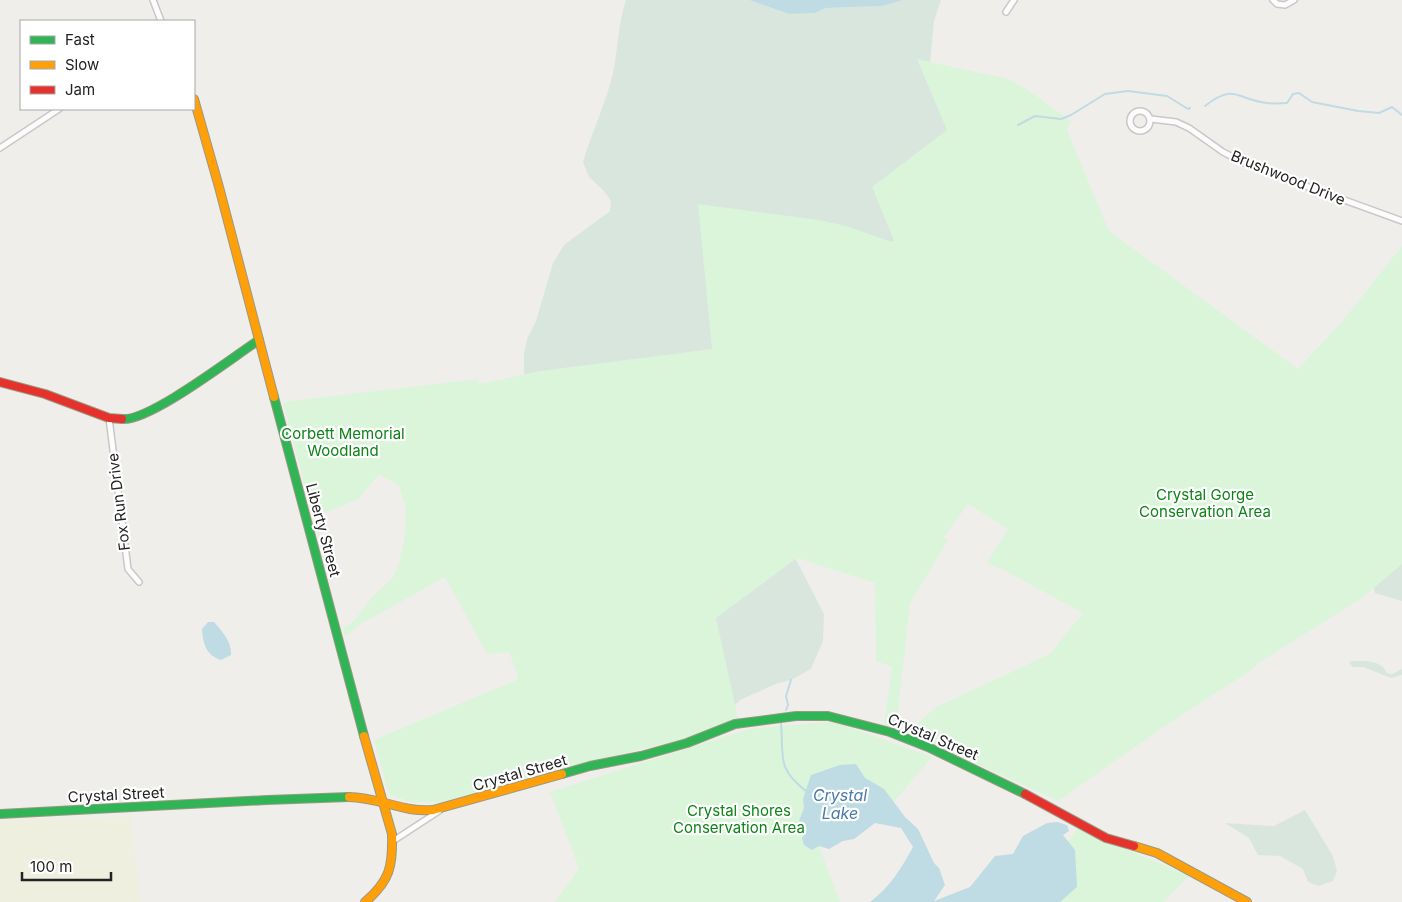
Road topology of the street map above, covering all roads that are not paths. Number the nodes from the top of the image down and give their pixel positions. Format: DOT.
graph roads {
  1 [pos="153,0"];
  2 [pos="1014,0"];
  3 [pos="1273,0"];
  4 [pos="1294,0"];
  5 [pos="1006,12"];
  6 [pos="161,20"];
  7 [pos="195,102"];
  8 [pos="57,110"];
  9 [pos="1151,119"];
  10 [pos="0,148"];
  11 [pos="1402,222"];
  12 [pos="259,340"];
  13 [pos="0,382"];
  14 [pos="109,418"];
  15 [pos="139,582"];
  16 [pos="383,801"];
  17 [pos="442,810"];
  18 [pos="0,814"];
  19 [pos="393,841"];
  20 [pos="365,902"];
  21 [pos="1247,902"];
  1 -- 6 [label="street"];
  2 -- 5 [label="street"];
  3 -- 4 [label="street"];
  7 -- 12 [label="street, Liberty Street"];
  8 -- 10 [label="street"];
  9 -- 9 [label="street, Brushwood Drive"];
  9 -- 11 [label="street, Brushwood Drive"];
  12 -- 14 [label="street"];
  12 -- 16 [label="street, Liberty Street"];
  13 -- 14 [label="street"];
  14 -- 15 [label="street, Fox Run Drive"];
  16 -- 17 [label="street, Crystal Street"];
  16 -- 18 [label="street, Crystal Street"];
  16 -- 19 [label="street, Liberty Street"];
  17 -- 19 [label="street, Crystal Street"];
  17 -- 21 [label="street, Crystal Street"];
  19 -- 20 [label="street, Liberty Street"];
}
